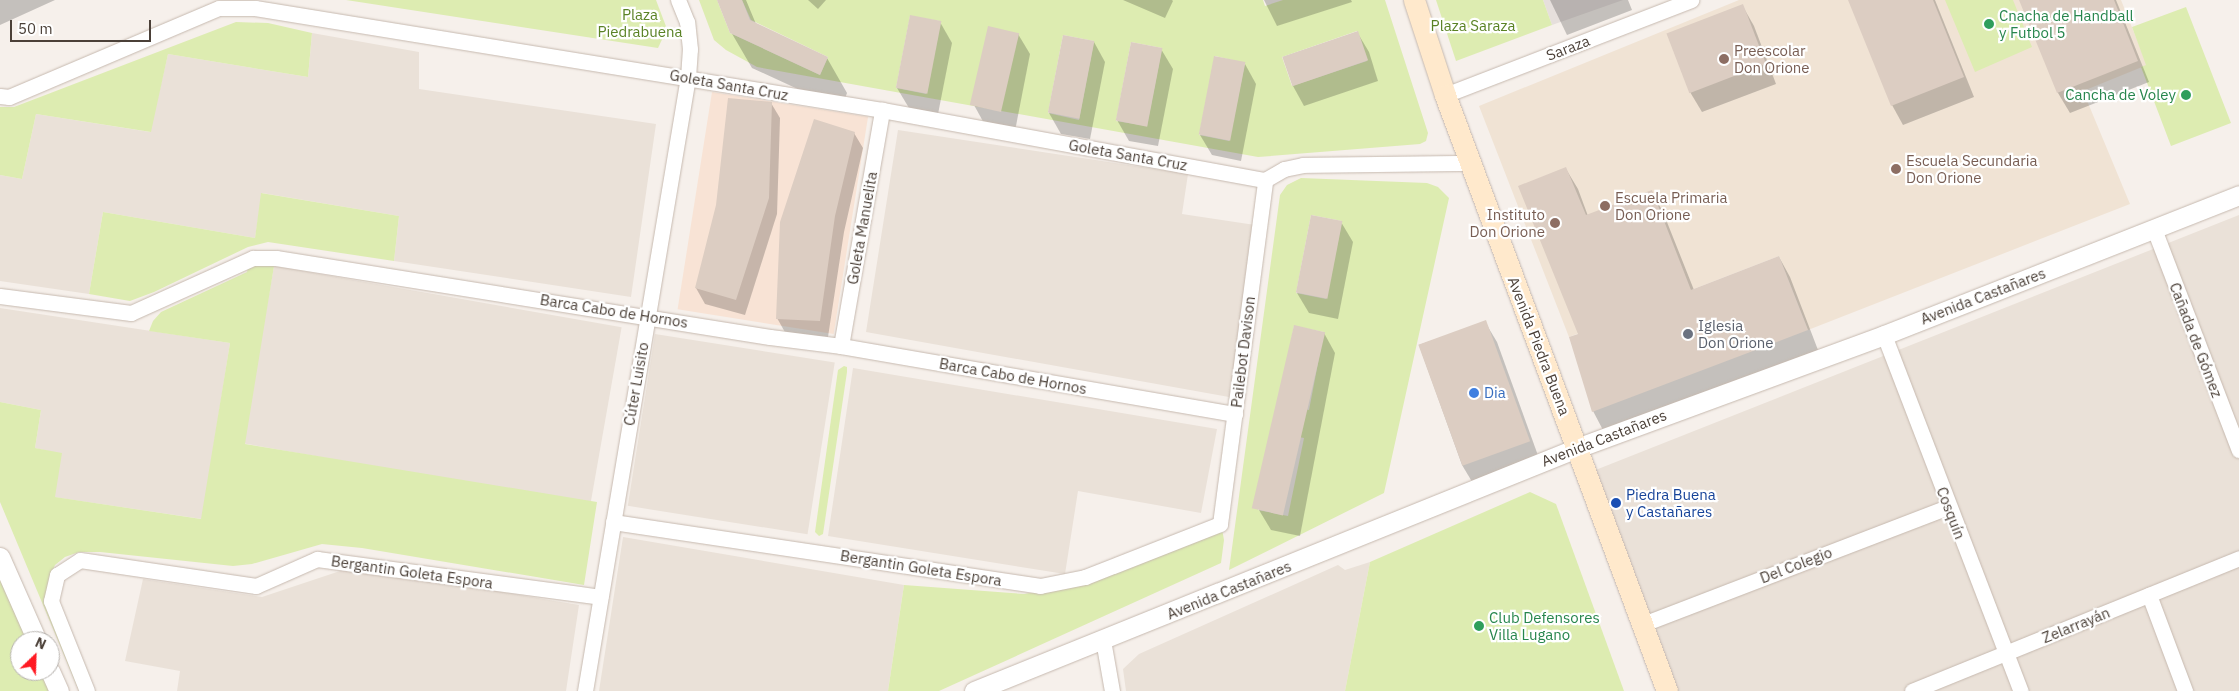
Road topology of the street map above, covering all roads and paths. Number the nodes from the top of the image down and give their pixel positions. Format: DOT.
graph roads {
  1 [pos="678,0"];
  2 [pos="1414,0"];
  3 [pos="1691,0"];
  4 [pos="688,77"];
  5 [pos="1445,95"];
  6 [pos="0,96"];
  7 [pos="882,110"];
  8 [pos="1471,163"];
  9 [pos="1265,180"];
  10 [pos="2239,195"];
  11 [pos="2154,229"];
  12 [pos="0,296"];
  13 [pos="647,316"];
  14 [pos="1884,335"];
  15 [pos="840,346"];
  16 [pos="1235,414"];
  17 [pos="1577,448"];
  18 [pos="2239,450"];
  19 [pos="1948,507"];
  20 [pos="613,522"];
  21 [pos="1220,524"];
  22 [pos="0,557"];
  23 [pos="2239,558"];
  24 [pos="2149,595"];
  25 [pos="600,597"];
  26 [pos="1643,624"];
  27 [pos="33,631"];
  28 [pos="1102,640"];
  29 [pos="2006,652"];
  30 [pos="87,691"];
  31 [pos="585,691"];
  32 [pos="974,691"];
  33 [pos="1112,691"];
  34 [pos="1667,691"];
  35 [pos="1912,691"];
  36 [pos="2021,691"];
  37 [pos="2185,691"];
  1 -- 4 [label="street, Cúter Luisito"];
  2 -- 5 [label="main road, Avenida Piedra Buena"];
  3 -- 5 [label="street, Saraza"];
  4 -- 6 [label="street, Goleta Santa Cruz"];
  4 -- 7 [label="street, Goleta Santa Cruz"];
  4 -- 13 [label="street, Cúter Luisito"];
  5 -- 8 [label="main road, Avenida Piedra Buena"];
  7 -- 9 [label="street, Goleta Santa Cruz"];
  7 -- 15 [label="street, Goleta Manuelita"];
  8 -- 9 [label="street"];
  8 -- 17 [label="main road, Avenida Piedra Buena"];
  9 -- 16 [label="street, Pailebot Davison"];
  10 -- 11 [label="street, Avenida Castañares"];
  11 -- 14 [label="street, Avenida Castañares"];
  11 -- 18 [label="street, Cañada de Gómez"];
  12 -- 13 [label="street, Barca Cabo de Hornos"];
  13 -- 15 [label="street, Barca Cabo de Hornos"];
  13 -- 20 [label="street, Cúter Luisito"];
  14 -- 17 [label="street, Avenida Castañares"];
  14 -- 19 [label="street, Cosquín"];
  15 -- 16 [label="street, Barca Cabo de Hornos"];
  16 -- 21 [label="street, Pailebot Davison"];
  17 -- 26 [label="main road, Avenida Piedra Buena"];
  17 -- 28 [label="street, Avenida Castañares"];
  19 -- 26 [label="street, Del Colegio"];
  19 -- 29 [label="street, Cosquín"];
  20 -- 21 [label="street, Bergantin Goleta Espora"];
  20 -- 25 [label="street, Cúter Luisito"];
  22 -- 27 [label="street"];
  23 -- 24 [label="street, Zelarrayán"];
  24 -- 29 [label="street, Zelarrayán"];
  24 -- 37 [label="street"];
  25 -- 30 [label="street, Bergantin Goleta Espora"];
  25 -- 31 [label="street, Cúter Luisito"];
  26 -- 34 [label="main road, Avenida Piedra Buena"];
  28 -- 32 [label="street, Avenida Castañares"];
  28 -- 33 [label="street"];
  29 -- 35 [label="street, Zelarrayán"];
  29 -- 36 [label="street, Cosquín"];
}
